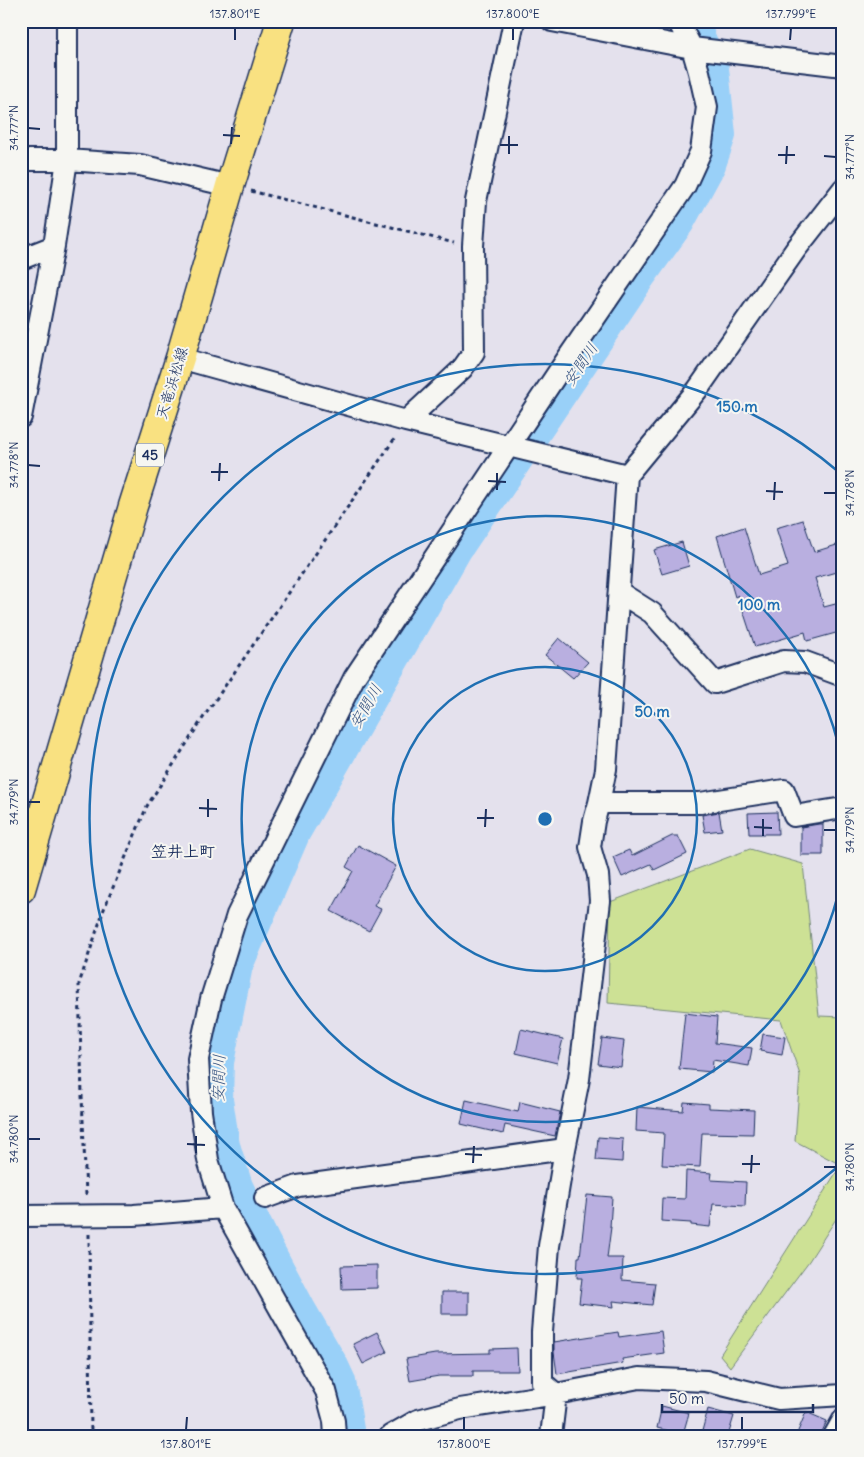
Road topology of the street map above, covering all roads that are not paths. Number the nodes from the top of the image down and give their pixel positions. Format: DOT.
graph roads {
  1 [pos="67,21"];
  2 [pos="281,21"];
  3 [pos="514,21"];
  4 [pos="552,21"];
  5 [pos="678,21"];
  6 [pos="699,49"];
  7 [pos="843,66"];
  8 [pos="21,160"];
  9 [pos="67,160"];
  10 [pos="230,186"];
  11 [pos="843,189"];
  12 [pos="54,246"];
  13 [pos="21,259"];
  14 [pos="180,358"];
  15 [pos="21,416"];
  16 [pos="406,421"];
  17 [pos="517,449"];
  18 [pos="627,475"];
  19 [pos="620,592"];
  20 [pos="843,676"];
  21 [pos="599,803"];
  22 [pos="843,808"];
  23 [pos="21,889"];
  24 [pos="565,1149"];
  25 [pos="265,1198"];
  26 [pos="223,1208"];
  27 [pos="21,1216"];
  28 [pos="556,1394"];
  29 [pos="843,1395"];
  30 [pos="843,1420"];
  31 [pos="335,1436"];
  32 [pos="390,1436"];
  33 [pos="551,1436"];
  34 [pos="834,1436"];
  1 -- 9 [label="street"];
  2 -- 10 [label="main road, 天竜浜松線 / 45"];
  3 -- 16 [label="street"];
  4 -- 6 [label="street"];
  5 -- 6 [label="street"];
  6 -- 7 [label="street"];
  6 -- 17 [label="street"];
  8 -- 9 [label="street"];
  9 -- 10 [label="street"];
  9 -- 12 [label="street"];
  10 -- 14 [label="main road, 天竜浜松線 / 45"];
  11 -- 18 [label="street"];
  12 -- 13 [label="street"];
  12 -- 15 [label="street"];
  14 -- 16 [label="street"];
  14 -- 23 [label="main road, 天竜浜松線 / 45"];
  16 -- 17 [label="street"];
  17 -- 18 [label="street"];
  17 -- 26 [label="street"];
  18 -- 19 [label="street"];
  19 -- 20 [label="street"];
  19 -- 21 [label="street"];
  21 -- 22 [label="street"];
  21 -- 24 [label="street"];
  24 -- 25 [label="street"];
  24 -- 28 [label="street"];
  26 -- 27 [label="street"];
  26 -- 31 [label="street"];
  28 -- 29 [label="street"];
  28 -- 32 [label="street"];
  28 -- 33 [label="street"];
  30 -- 34 [label="street"];
}
